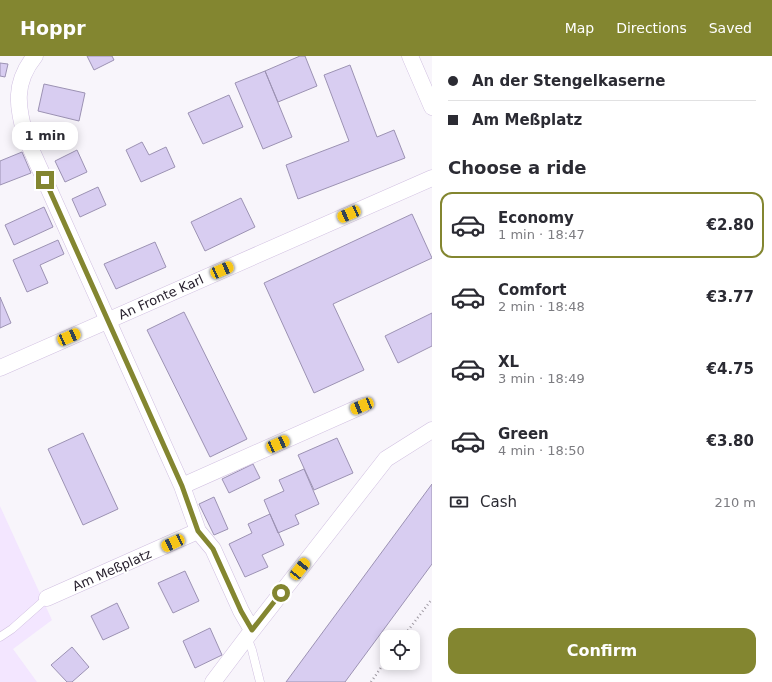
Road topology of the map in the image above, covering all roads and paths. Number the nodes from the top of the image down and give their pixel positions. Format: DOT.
graph roads {
  1 [pos="34,56"];
  2 [pos="410,56"];
  3 [pos="432,107"];
  4 [pos="432,178"];
  5 [pos="108,320"];
  6 [pos="0,368"];
  7 [pos="362,406"];
  8 [pos="432,430"];
  9 [pos="182,486"];
  10 [pos="198,531"];
  11 [pos="47,598"];
  12 [pos="432,598"];
  13 [pos="408,630"];
  14 [pos="249,633"];
  15 [pos="0,638"];
  16 [pos="380,669"];
  17 [pos="214,682"];
  18 [pos="260,682"];
  19 [pos="371,682"];
  1 -- 5 [label="street"];
  2 -- 3 [label="street"];
  4 -- 5 [label="street, An Fronte Karl"];
  5 -- 6 [label="street, An Fronte Karl"];
  5 -- 9 [label="street"];
  7 -- 9 [label="street"];
  8 -- 14 [label="street"];
  9 -- 10 [label="street"];
  10 -- 11 [label="street, Am Meßplatz"];
  10 -- 14 [label="street"];
  11 -- 15 [label="lane"];
  12 -- 13 [label="path"];
  14 -- 17 [label="street"];
  14 -- 18 [label="lane"];
  16 -- 19 [label="path"];
}
